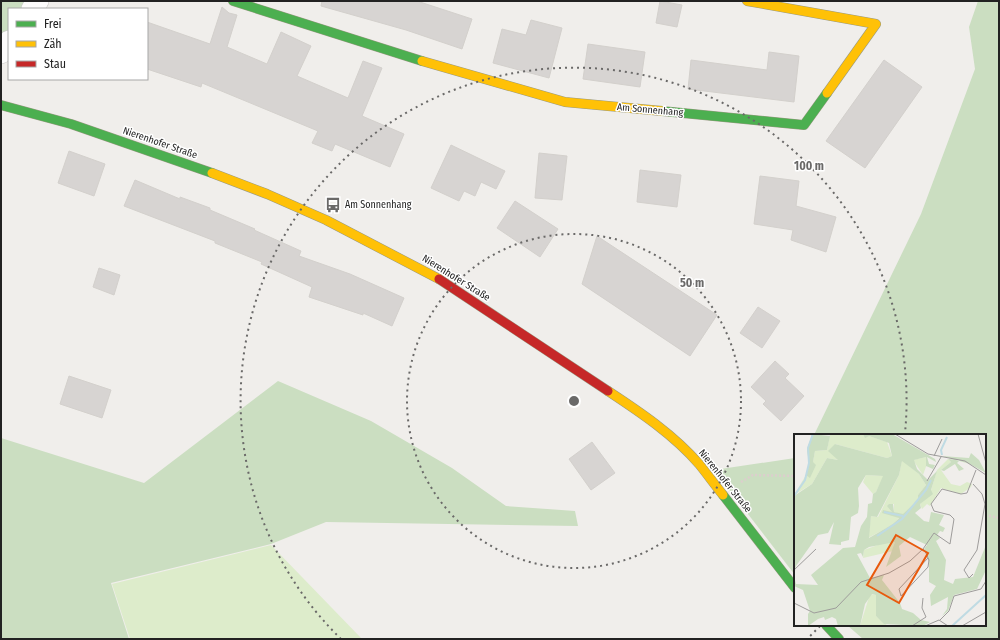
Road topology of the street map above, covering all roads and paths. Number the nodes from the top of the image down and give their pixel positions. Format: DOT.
graph roads {
  1 [pos="233,1"];
  2 [pos="747,1"];
  3 [pos="8,42"];
  4 [pos="1,53"];
  5 [pos="1,105"];
  6 [pos="794,476"];
  7 [pos="722,493"];
  8 [pos="986,515"];
  9 [pos="999,518"];
  10 [pos="794,587"];
  11 [pos="827,626"];
  12 [pos="839,639"];
  1 -- 2 [label="street, Am Sonnenhang"];
  3 -- 4 [label="street"];
  5 -- 7 [label="street, Nierenhofer Straße"];
  6 -- 7 [label="path"];
  7 -- 10 [label="street, Nierenhofer Straße"];
  8 -- 9 [label="path"];
  11 -- 12 [label="street"];
}
